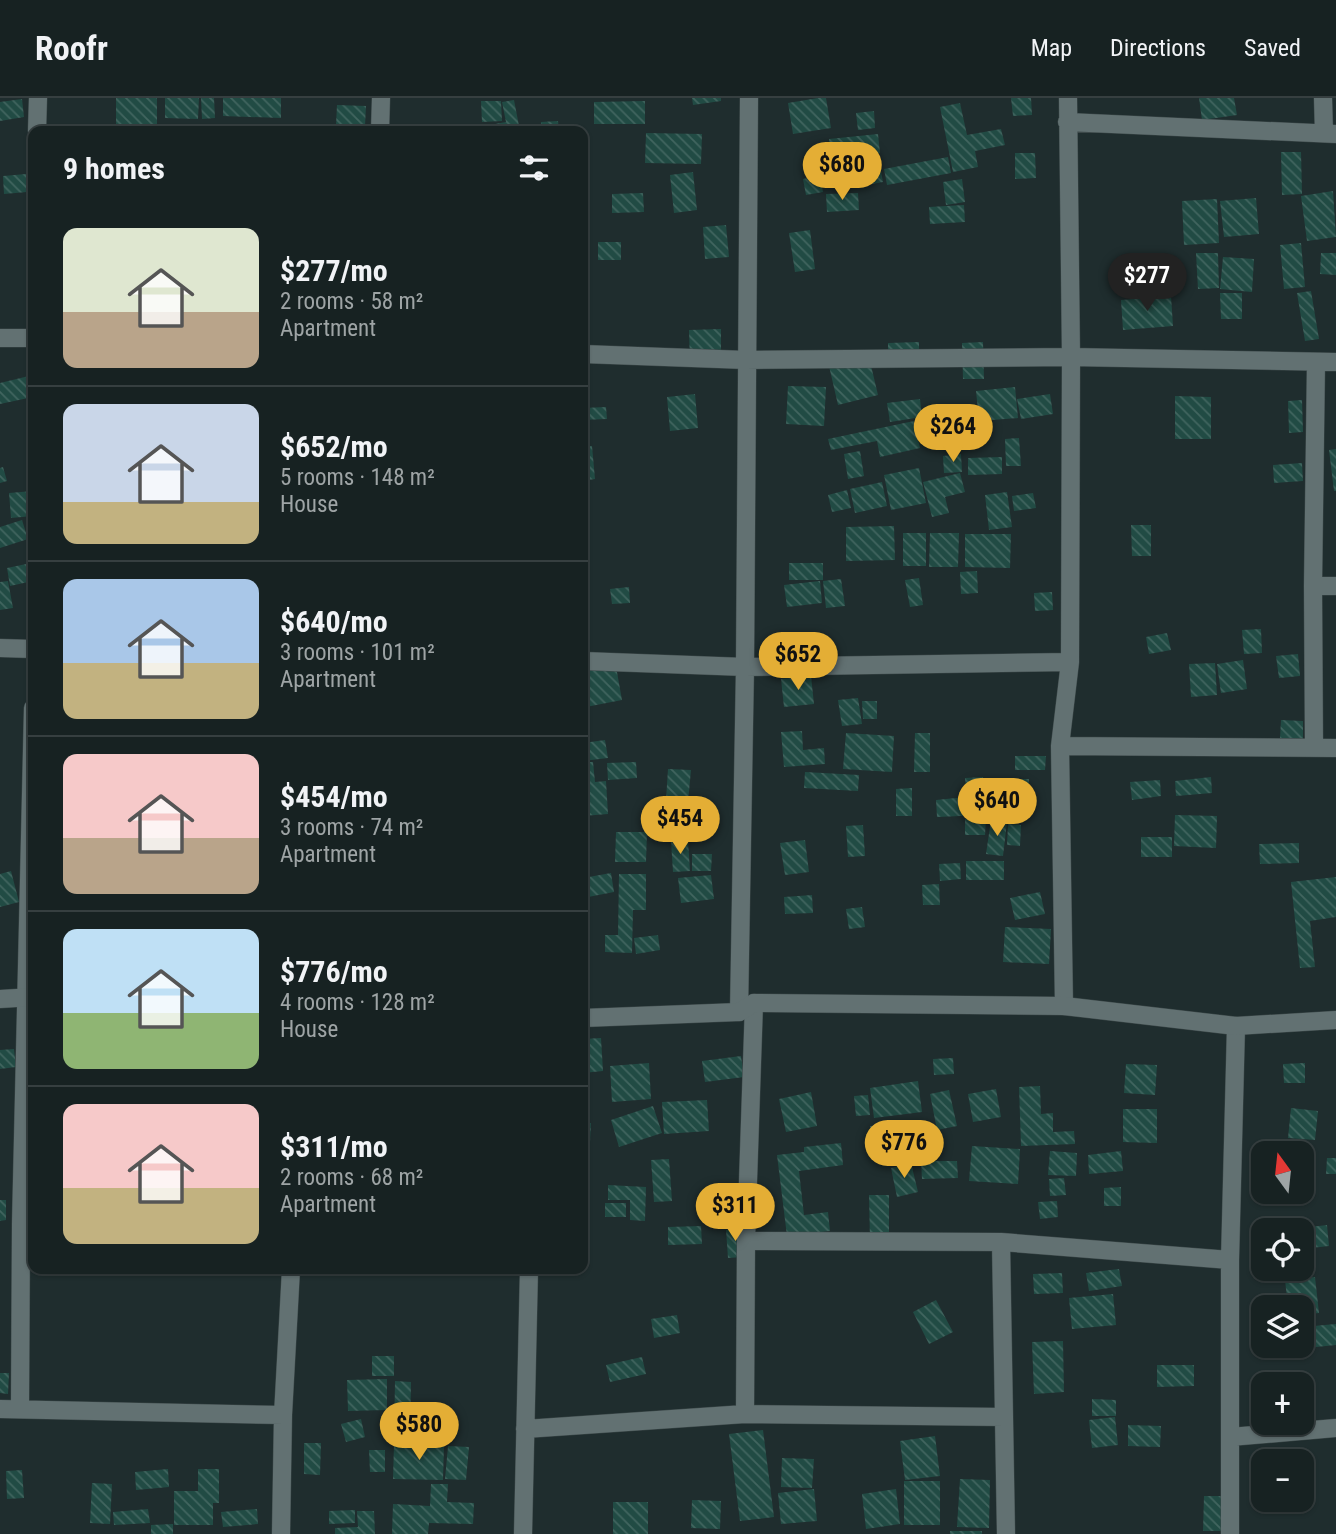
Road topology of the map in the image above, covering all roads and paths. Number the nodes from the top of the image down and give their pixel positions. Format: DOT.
graph roads {
  1 [pos="38,98"];
  2 [pos="380,98"];
  3 [pos="749,98"];
  4 [pos="1068,98"];
  5 [pos="1323,98"];
  6 [pos="1067,122"];
  7 [pos="37,126"];
  8 [pos="380,126"];
  9 [pos="1330,133"];
  10 [pos="0,338"];
  11 [pos="28,338"];
  12 [pos="588,354"];
  13 [pos="1071,357"];
  14 [pos="746,360"];
  15 [pos="1315,362"];
  16 [pos="1336,362"];
  17 [pos="1313,586"];
  18 [pos="1336,586"];
  19 [pos="0,649"];
  20 [pos="28,649"];
  21 [pos="588,661"];
  22 [pos="1070,662"];
  23 [pos="745,667"];
  24 [pos="1060,746"];
  25 [pos="1314,748"];
  26 [pos="1336,748"];
  27 [pos="28,997"];
  28 [pos="0,999"];
  29 [pos="1064,1006"];
  30 [pos="746,1008"];
  31 [pos="588,1018"];
  32 [pos="1336,1020"];
  33 [pos="1236,1026"];
  34 [pos="28,1167"];
  35 [pos="27,1224"];
  36 [pos="746,1241"];
  37 [pos="1001,1242"];
  38 [pos="1230,1260"];
  39 [pos="291,1274"];
  40 [pos="529,1274"];
  41 [pos="20,1408"];
  42 [pos="0,1409"];
  43 [pos="745,1414"];
  44 [pos="283,1415"];
  45 [pos="1004,1417"];
  46 [pos="1336,1428"];
  47 [pos="524,1429"];
  48 [pos="1230,1437"];
  49 [pos="281,1534"];
  50 [pos="523,1534"];
  51 [pos="1006,1534"];
  52 [pos="1230,1534"];
  1 -- 7 [label="street"];
  2 -- 8 [label="street"];
  3 -- 14 [label="street"];
  4 -- 6 [label="street"];
  5 -- 9 [label="street"];
  6 -- 9 [label="street"];
  6 -- 13 [label="street"];
  10 -- 11 [label="street"];
  12 -- 14 [label="street"];
  13 -- 14 [label="street"];
  13 -- 15 [label="street"];
  13 -- 22 [label="street"];
  14 -- 23 [label="street"];
  15 -- 16 [label="street"];
  15 -- 17 [label="street"];
  17 -- 18 [label="street"];
  17 -- 25 [label="street"];
  19 -- 20 [label="street"];
  21 -- 23 [label="street"];
  22 -- 23 [label="street"];
  22 -- 24 [label="street"];
  23 -- 30 [label="street"];
  24 -- 25 [label="street"];
  24 -- 29 [label="street"];
  25 -- 26 [label="street"];
  27 -- 28 [label="street"];
  29 -- 30 [label="street"];
  29 -- 33 [label="street"];
  30 -- 31 [label="street"];
  30 -- 36 [label="street"];
  32 -- 33 [label="street"];
  33 -- 38 [label="street"];
  34 -- 35 [label="street"];
  35 -- 41 [label="street"];
  36 -- 37 [label="street"];
  36 -- 43 [label="street"];
  37 -- 38 [label="street"];
  37 -- 45 [label="street"];
  38 -- 48 [label="street"];
  39 -- 44 [label="street"];
  40 -- 47 [label="street"];
  41 -- 42 [label="street"];
  41 -- 44 [label="street"];
  43 -- 45 [label="street"];
  43 -- 47 [label="street"];
  44 -- 49 [label="street"];
  45 -- 51 [label="street"];
  46 -- 48 [label="street"];
  47 -- 50 [label="street"];
  48 -- 52 [label="street"];
}
